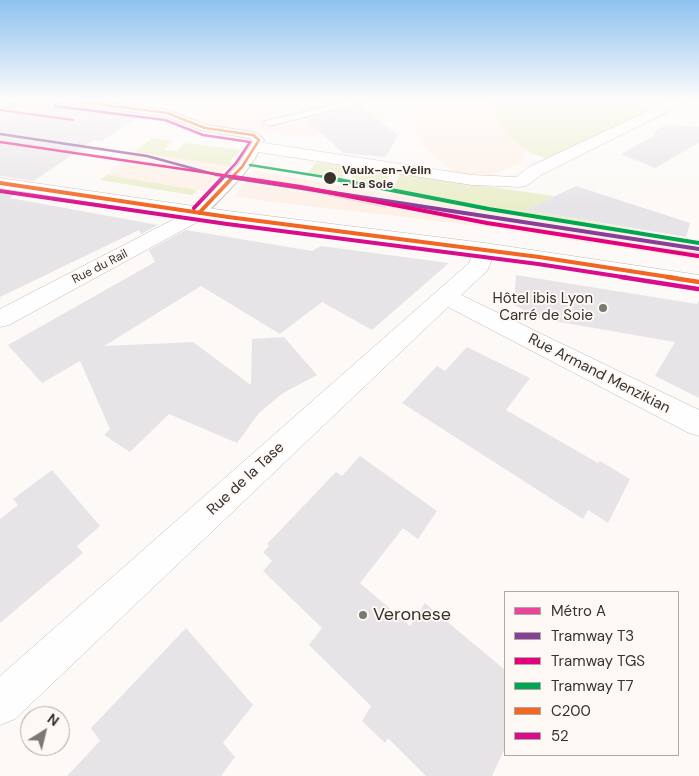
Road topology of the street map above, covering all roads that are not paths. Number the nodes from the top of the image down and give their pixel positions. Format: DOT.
graph roads {
  1 [pos="253,135"];
  2 [pos="608,135"];
  3 [pos="258,147"];
  4 [pos="0,182"];
  5 [pos="199,213"];
  6 [pos="485,249"];
  7 [pos="699,282"];
  8 [pos="445,296"];
  9 [pos="0,319"];
  10 [pos="699,424"];
  11 [pos="0,704"];
  1 -- 3 [label="lane"];
  2 -- 3 [label="street"];
  3 -- 5 [label="lane"];
  4 -- 5 [label="street"];
  5 -- 6 [label="street"];
  5 -- 9 [label="street, Rue du Rail"];
  6 -- 7 [label="street"];
  6 -- 8 [label="street, Rue de la Tase"];
  8 -- 10 [label="street, Rue Armand Menzikian"];
  8 -- 11 [label="street, Rue de la Tase"];
}
